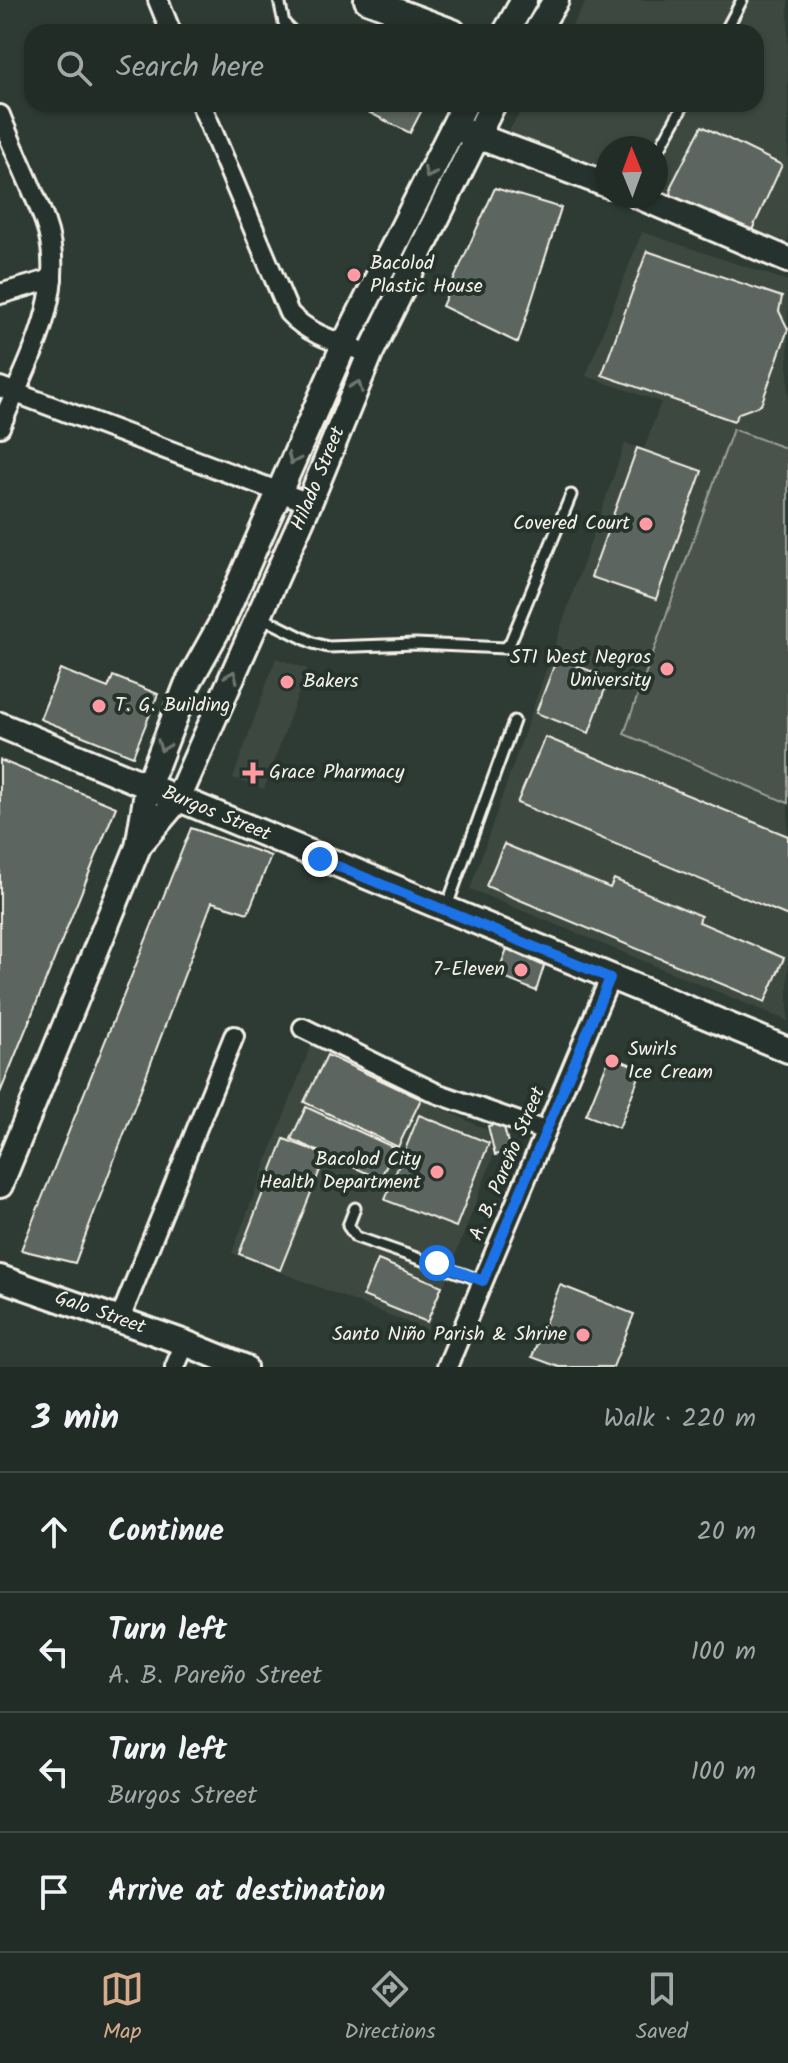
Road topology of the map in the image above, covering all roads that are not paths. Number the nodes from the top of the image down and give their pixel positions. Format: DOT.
graph roads {
  1 [pos="158,0"];
  2 [pos="279,0"];
  3 [pos="367,0"];
  4 [pos="524,0"];
  5 [pos="556,0"];
  6 [pos="742,0"];
  7 [pos="387,21"];
  8 [pos="168,24"];
  9 [pos="285,24"];
  10 [pos="510,24"];
  11 [pos="541,24"];
  12 [pos="729,24"];
  13 [pos="204,112"];
  14 [pos="460,112"];
  15 [pos="488,112"];
  16 [pos="680,112"];
  17 [pos="0,115"];
  18 [pos="451,127"];
  19 [pos="475,135"];
  20 [pos="666,136"];
  21 [pos="596,180"];
  22 [pos="666,208"];
  23 [pos="788,260"];
  24 [pos="52,279"];
  25 [pos="0,294"];
  26 [pos="344,345"];
  27 [pos="370,354"];
  28 [pos="8,389"];
  29 [pos="0,427"];
  30 [pos="279,490"];
  31 [pos="571,495"];
  32 [pos="309,503"];
  33 [pos="221,624"];
  34 [pos="253,626"];
  35 [pos="514,721"];
  36 [pos="0,725"];
  37 [pos="148,786"];
  38 [pos="178,799"];
  39 [pos="138,847"];
  40 [pos="445,910"];
  41 [pos="610,978"];
  42 [pos="303,1028"];
  43 [pos="234,1036"];
  44 [pos="788,1050"];
  45 [pos="545,1131"];
  46 [pos="0,1185"];
  47 [pos="355,1208"];
  48 [pos="0,1278"];
  49 [pos="483,1281"];
  50 [pos="120,1319"];
  51 [pos="185,1343"];
  52 [pos="175,1367"];
  53 [pos="244,1367"];
  54 [pos="447,1367"];
  1 -- 8 [label="street"];
  2 -- 9 [label="lane"];
  3 -- 7 [label="main road"];
  4 -- 10 [label="main road"];
  5 -- 11 [label="main road"];
  6 -- 12 [label="lane"];
  13 -- 26 [label="street"];
  14 -- 18 [label="main road, Hilado Street"];
  15 -- 19 [label="main road, Hilado Street"];
  16 -- 20 [label="lane"];
  17 -- 24 [label="street"];
  18 -- 19 [label="main road"];
  18 -- 26 [label="main road, Hilado Street, one-way"];
  19 -- 21 [label="main road"];
  19 -- 27 [label="main road, Hilado Street"];
  22 -- 23 [label="main road"];
  24 -- 25 [label="street"];
  24 -- 28 [label="street"];
  26 -- 27 [label="street"];
  26 -- 30 [label="main road, Hilado Street, one-way"];
  32 -- 27 [label="main road, Hilado Street, one-way"];
  28 -- 29 [label="street"];
  28 -- 30 [label="street"];
  30 -- 32 [label="street"];
  30 -- 33 [label="main road, Hilado Street"];
  31 -- 34 [label="lane"];
  32 -- 34 [label="main road, Hilado Street"];
  33 -- 34 [label="main road"];
  33 -- 37 [label="main road, Hilado Street, one-way"];
  38 -- 34 [label="main road, Hilado Street, one-way"];
  35 -- 40 [label="lane"];
  36 -- 37 [label="main road, Burgos Street"];
  37 -- 38 [label="main road, Burgos Street"];
  37 -- 39 [label="main road, Hilado Street"];
  38 -- 39 [label="main road, Hilado Street"];
  38 -- 40 [label="main road, Burgos Street"];
  39 -- 46 [label="main road, Hilado Street"];
  40 -- 41 [label="main road, Burgos Street"];
  41 -- 44 [label="main road, Burgos Street"];
  41 -- 45 [label="street, A. B. Pareño Street"];
  42 -- 45 [label="street"];
  43 -- 50 [label="street"];
  45 -- 49 [label="street, A. B. Pareño Street"];
  47 -- 49 [label="lane"];
  48 -- 50 [label="main road, Galo Street"];
  49 -- 54 [label="street, A. B. Pareño Street"];
  50 -- 51 [label="main road, Galo Street"];
  51 -- 52 [label="street"];
  51 -- 53 [label="main road, Galo Street"];
}
